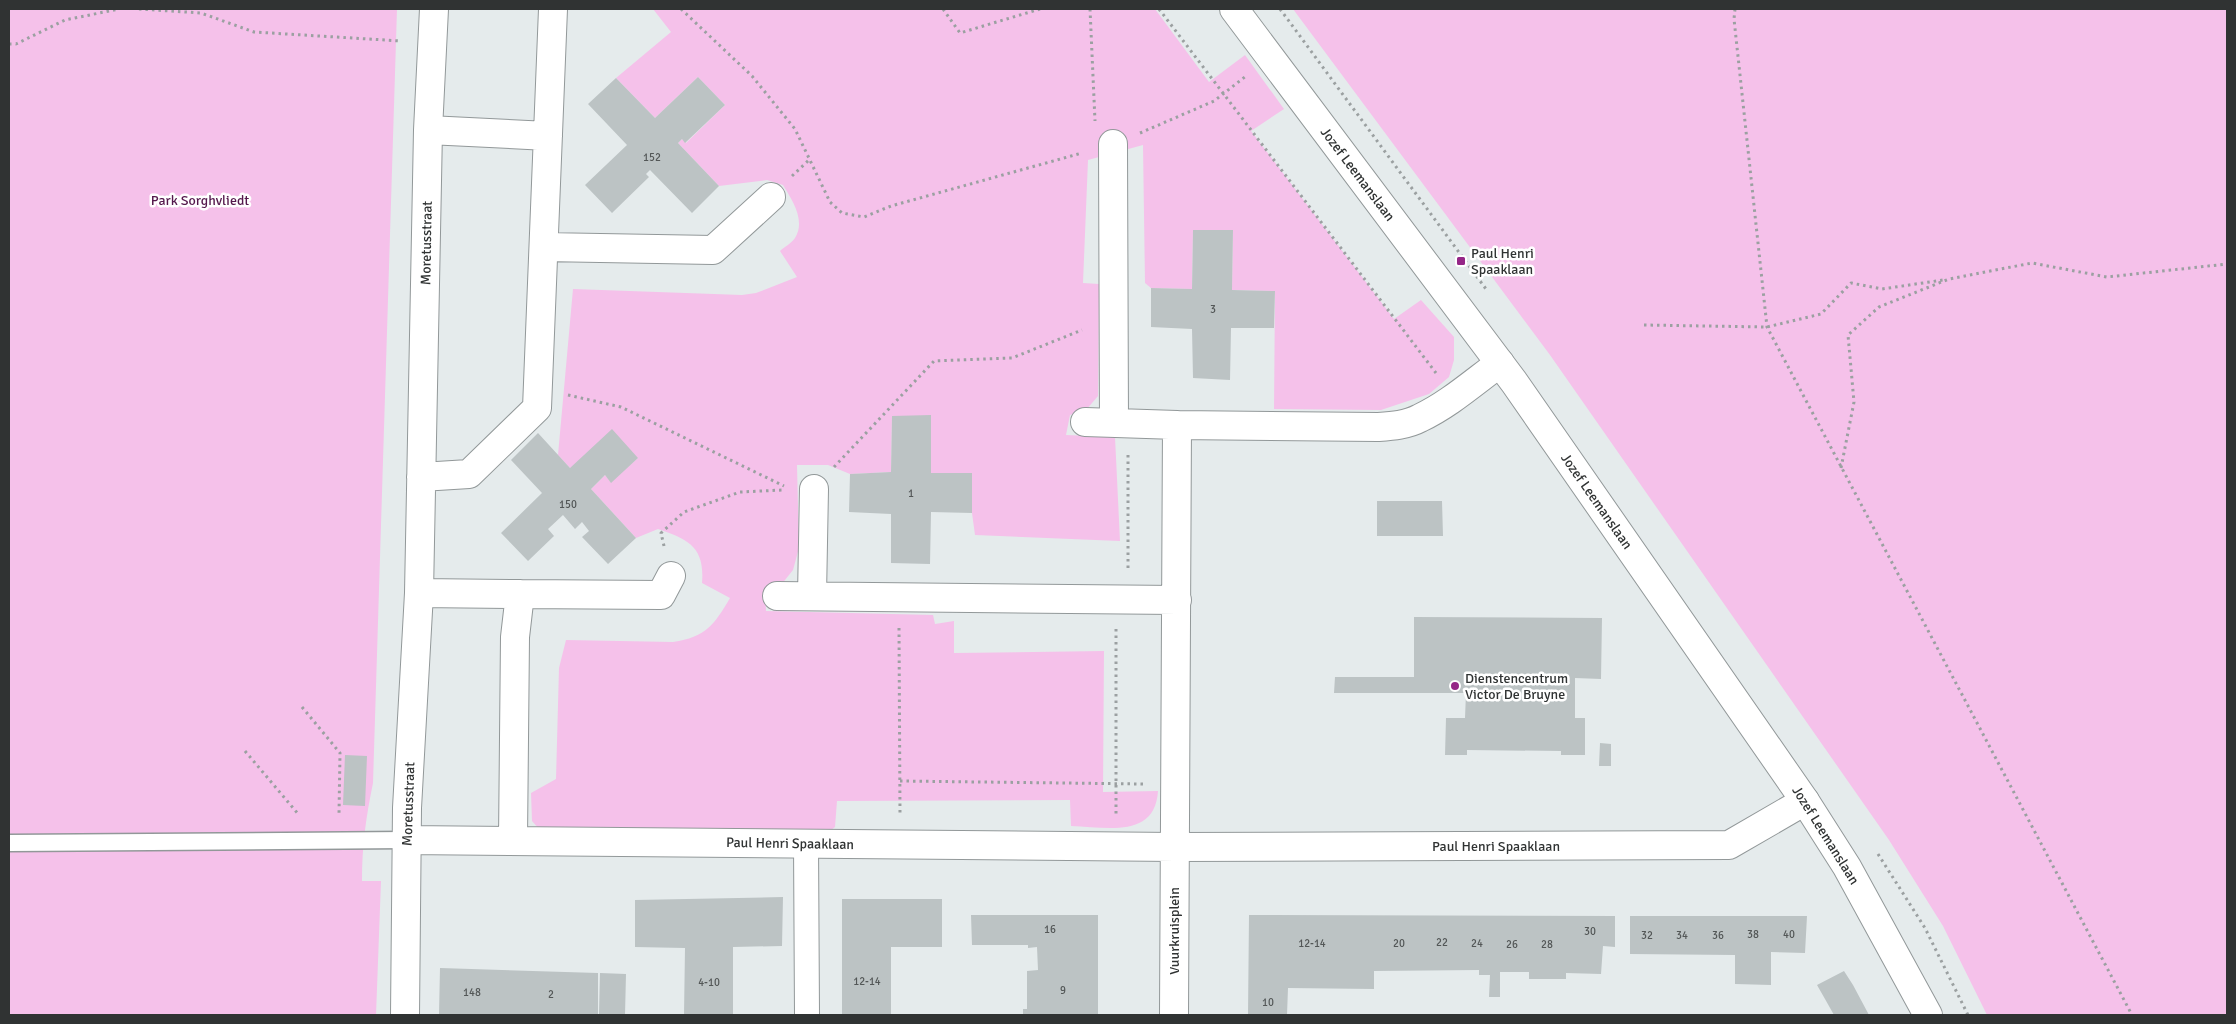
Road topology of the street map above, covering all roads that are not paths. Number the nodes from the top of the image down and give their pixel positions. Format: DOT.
graph roads {
  1 [pos="434,9"];
  2 [pos="553,9"];
  3 [pos="1234,9"];
  4 [pos="428,130"];
  5 [pos="548,136"];
  6 [pos="1113,144"];
  7 [pos="771,197"];
  8 [pos="544,246"];
  9 [pos="1500,363"];
  10 [pos="1085,422"];
  11 [pos="1121,423"];
  12 [pos="1177,425"];
  13 [pos="421,477"];
  14 [pos="814,489"];
  15 [pos="671,576"];
  16 [pos="419,593"];
  17 [pos="520,594"];
  18 [pos="777,596"];
  19 [pos="812,596"];
  20 [pos="1177,600"];
  21 [pos="1805,801"];
  22 [pos="406,840"];
  23 [pos="513,840"];
  24 [pos="9,843"];
  25 [pos="806,843"];
  26 [pos="1175,847"];
  27 [pos="405,1015"];
  28 [pos="807,1015"];
  29 [pos="1174,1015"];
  30 [pos="1928,1015"];
  1 -- 4 [label="street, Moretusstraat"];
  2 -- 5 [label="street"];
  3 -- 9 [label="street, Jozef Leemanslaan"];
  4 -- 5 [label="street"];
  4 -- 13 [label="street, Moretusstraat"];
  5 -- 8 [label="street"];
  6 -- 11 [label="street"];
  7 -- 8 [label="street"];
  8 -- 13 [label="street"];
  9 -- 12 [label="street"];
  9 -- 21 [label="street, Jozef Leemanslaan"];
  10 -- 11 [label="street"];
  11 -- 12 [label="street"];
  12 -- 20 [label="street"];
  13 -- 16 [label="street, Moretusstraat"];
  14 -- 19 [label="street"];
  15 -- 17 [label="street"];
  16 -- 17 [label="street"];
  16 -- 22 [label="street, Moretusstraat"];
  17 -- 23 [label="street"];
  18 -- 19 [label="street"];
  19 -- 20 [label="street"];
  20 -- 26 [label="street"];
  21 -- 26 [label="street, Paul Henri Spaaklaan"];
  21 -- 30 [label="street, Jozef Leemanslaan"];
  22 -- 23 [label="street, Paul Henri Spaaklaan"];
  22 -- 24 [label="lane"];
  22 -- 27 [label="street, Moretusstraat"];
  23 -- 25 [label="street, Paul Henri Spaaklaan"];
  25 -- 26 [label="street, Paul Henri Spaaklaan"];
  25 -- 28 [label="street"];
  26 -- 29 [label="street, Vuurkruisplein"];
}
